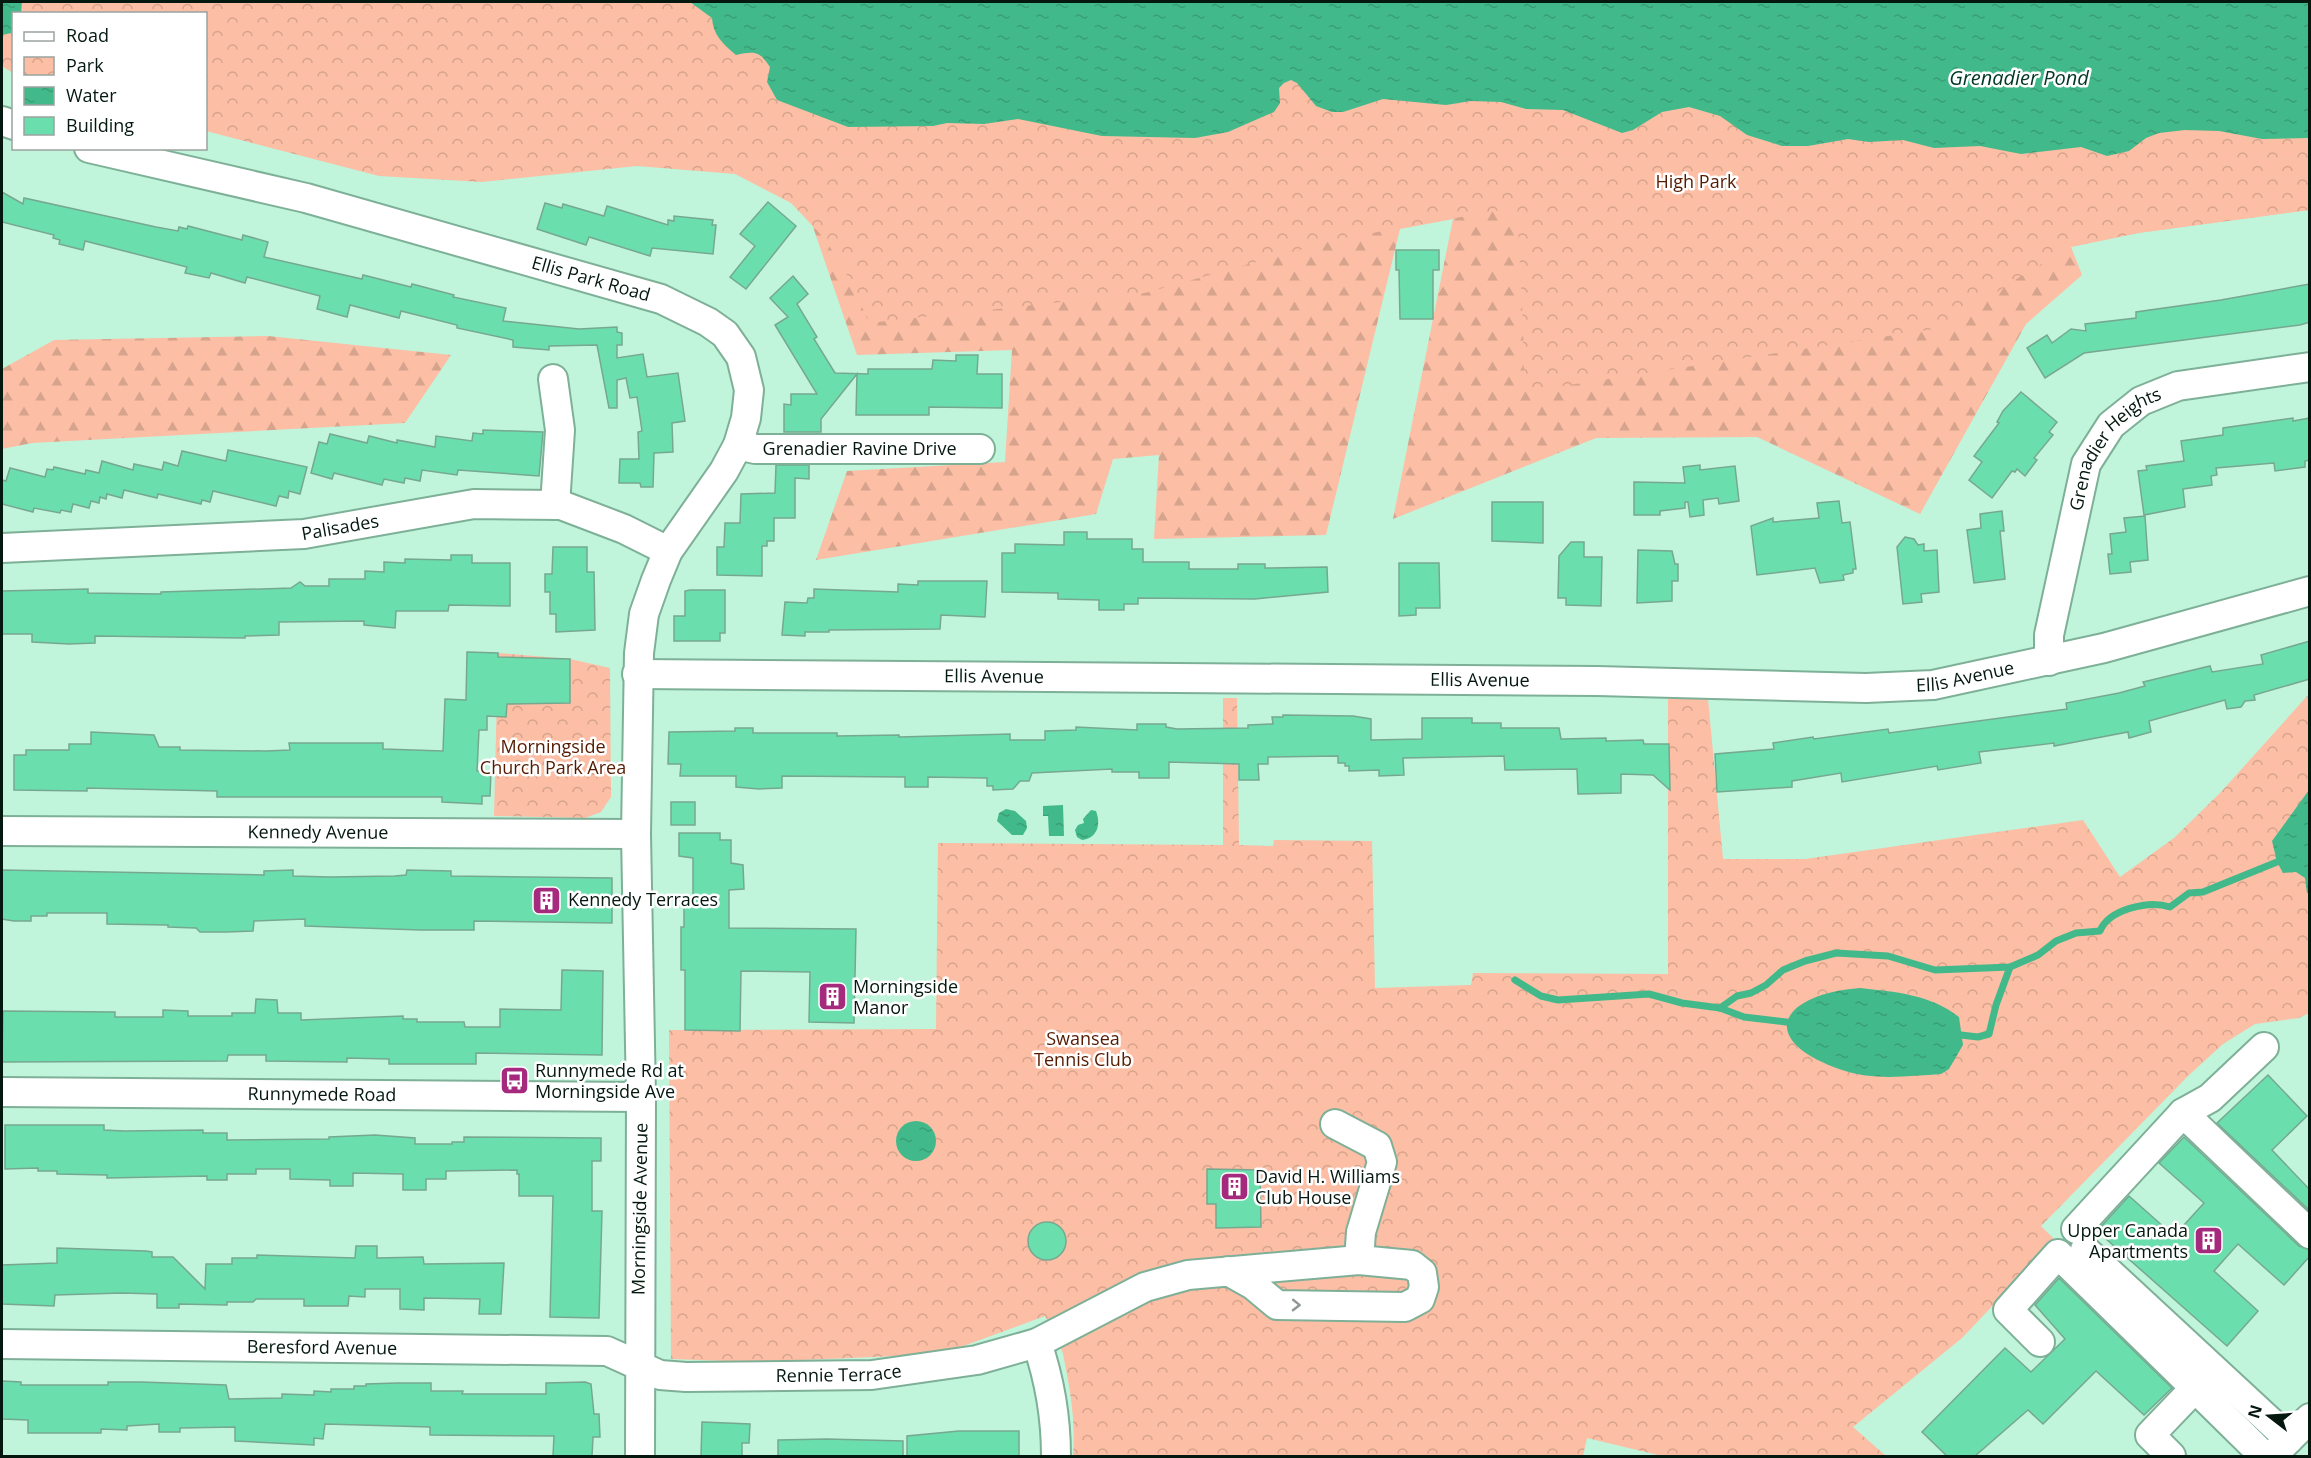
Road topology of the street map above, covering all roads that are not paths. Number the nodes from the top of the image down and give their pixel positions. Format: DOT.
graph roads {
  1 [pos="98,150"];
  2 [pos="2310,367"];
  3 [pos="553,379"];
  4 [pos="738,445"];
  5 [pos="980,448"];
  6 [pos="555,505"];
  7 [pos="2,548"];
  8 [pos="668,551"];
  9 [pos="2310,591"];
  10 [pos="2049,661"];
  11 [pos="637,674"];
  12 [pos="2,831"];
  13 [pos="636,834"];
  14 [pos="2264,1047"];
  15 [pos="2,1092"];
  16 [pos="641,1097"];
  17 [pos="2183,1113"];
  18 [pos="1335,1125"];
  19 [pos="2310,1234"];
  20 [pos="1359,1260"];
  21 [pos="1228,1271"];
  22 [pos="2040,1342"];
  23 [pos="1037,1343"];
  24 [pos="2,1344"];
  25 [pos="639,1364"];
  26 [pos="2195,1388"];
  27 [pos="2310,1418"];
  28 [pos="2280,1448"];
  29 [pos="640,1456"];
  30 [pos="1056,1456"];
  31 [pos="2171,1456"];
  32 [pos="2264,1456"];
  1 -- 4 [label="street, Ellis Park Road"];
  2 -- 10 [label="street, Grenadier Heights"];
  3 -- 6 [label="street"];
  4 -- 5 [label="street, Grenadier Ravine Drive"];
  4 -- 8 [label="street, Ellis Park Road"];
  6 -- 7 [label="street, Palisades"];
  6 -- 8 [label="street, Palisades"];
  8 -- 11 [label="street, Ellis Park Road"];
  9 -- 10 [label="street, Ellis Avenue"];
  10 -- 11 [label="street, Ellis Avenue"];
  11 -- 13 [label="street, Morningside Avenue"];
  12 -- 13 [label="street, Kennedy Avenue"];
  13 -- 16 [label="street, Morningside Avenue"];
  14 -- 17 [label="street"];
  15 -- 16 [label="street, Runnymede Road"];
  16 -- 25 [label="street, Morningside Avenue"];
  17 -- 19 [label="street"];
  17 -- 28 [label="street"];
  18 -- 20 [label="street"];
  20 -- 21 [label="street, Rennie Terrace"];
  21 -- 20 [label="street, Rennie Terrace, one-way"];
  21 -- 23 [label="street, Rennie Terrace"];
  22 -- 26 [label="street"];
  23 -- 25 [label="street, Rennie Terrace"];
  23 -- 30 [label="street"];
  24 -- 25 [label="street, Beresford Avenue"];
  25 -- 29 [label="street, Morningside Avenue"];
  26 -- 31 [label="street"];
  26 -- 32 [label="street"];
  27 -- 28 [label="street"];
}
